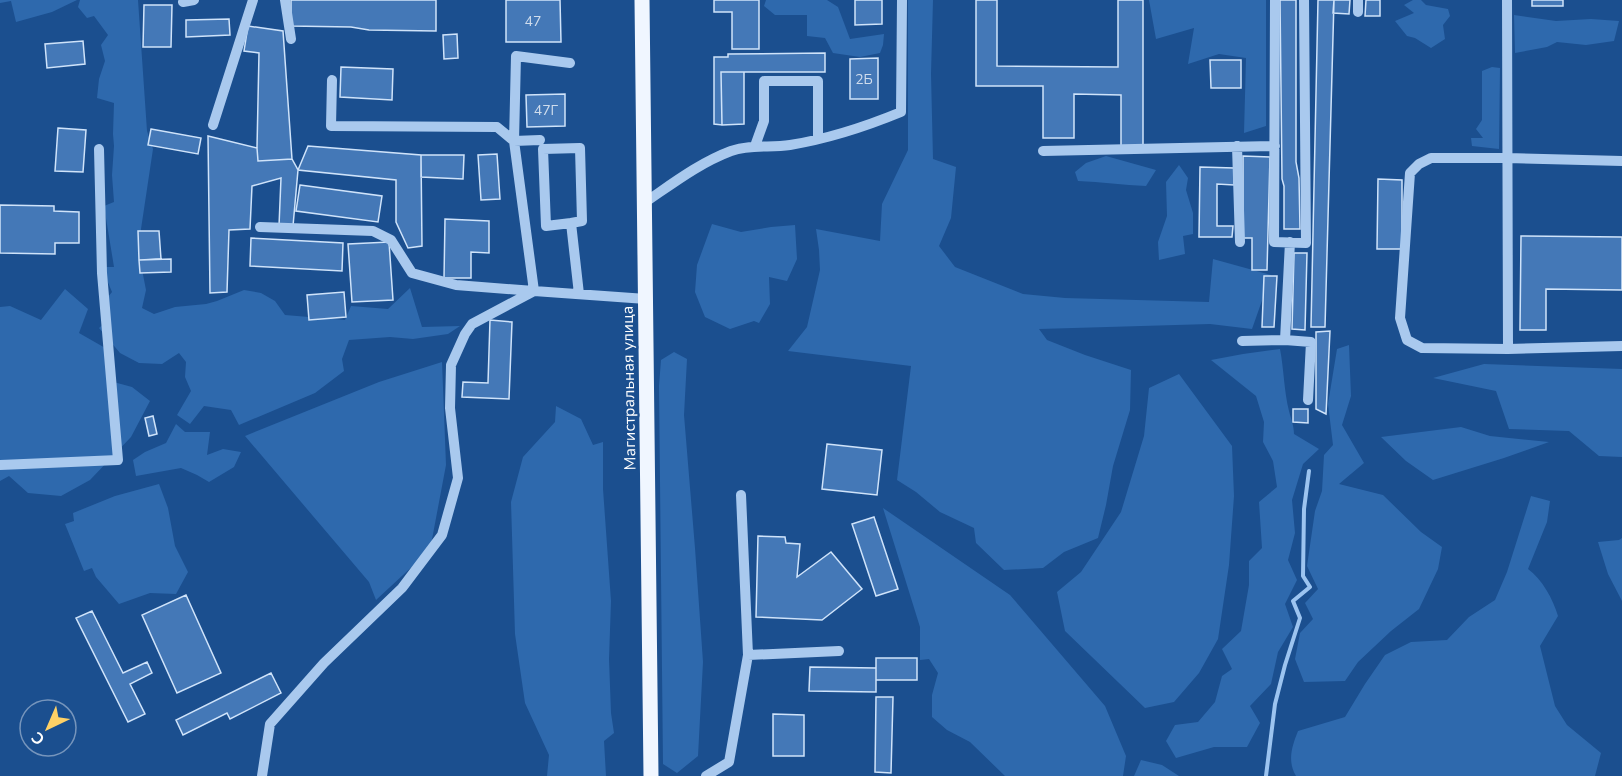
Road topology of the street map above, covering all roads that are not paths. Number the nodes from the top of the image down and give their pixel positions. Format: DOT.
graph roads {
  1 [pos="253,0"];
  2 [pos="285,0"];
  3 [pos="642,0"];
  4 [pos="902,0"];
  5 [pos="1275,0"];
  6 [pos="1305,0"];
  7 [pos="1507,0"];
  8 [pos="291,39"];
  9 [pos="570,63"];
  10 [pos="332,80"];
  11 [pos="213,125"];
  12 [pos="818,139"];
  13 [pos="540,140"];
  14 [pos="514,141"];
  15 [pos="755,146"];
  16 [pos="1237,146"];
  17 [pos="1275,146"];
  18 [pos="99,149"];
  19 [pos="1043,151"];
  20 [pos="1508,158"];
  21 [pos="1622,161"];
  22 [pos="644,203"];
  23 [pos="571,223"];
  24 [pos="260,226"];
  25 [pos="1290,242"];
  26 [pos="1240,243"];
  27 [pos="534,291"];
  28 [pos="579,294"];
  29 [pos="646,299"];
  30 [pos="1285,340"];
  31 [pos="1242,342"];
  32 [pos="1622,346"];
  33 [pos="1508,349"];
  34 [pos="1308,400"];
  35 [pos="0,465"];
  36 [pos="741,495"];
  37 [pos="839,651"];
  38 [pos="748,655"];
  39 [pos="262,776"];
  40 [pos="651,776"];
  41 [pos="706,776"];
  1 -- 11 [label="lane"];
  2 -- 8 [label="lane"];
  3 -- 22 [label="main road, Магистральная улица"];
  4 -- 12 [label="lane"];
  5 -- 17 [label="lane"];
  6 -- 25 [label="lane"];
  7 -- 20 [label="lane"];
  9 -- 14 [label="lane"];
  10 -- 14 [label="lane"];
  12 -- 15 [label="lane"];
  12 -- 15 [label="lane"];
  13 -- 14 [label="lane"];
  14 -- 27 [label="lane"];
  15 -- 22 [label="lane"];
  16 -- 17 [label="lane"];
  16 -- 19 [label="lane"];
  16 -- 26 [label="lane"];
  17 -- 25 [label="lane"];
  18 -- 35 [label="lane"];
  20 -- 21 [label="lane"];
  20 -- 33 [label="lane"];
  20 -- 33 [label="lane"];
  22 -- 29 [label="main road, Магистральная улица"];
  23 -- 23 [label="lane"];
  23 -- 28 [label="lane"];
  24 -- 27 [label="lane"];
  25 -- 30 [label="lane"];
  27 -- 28 [label="lane"];
  27 -- 39 [label="lane"];
  28 -- 29 [label="lane"];
  29 -- 40 [label="main road, Магистральная улица"];
  30 -- 31 [label="lane"];
  30 -- 34 [label="lane"];
  32 -- 33 [label="lane"];
  36 -- 38 [label="lane"];
  37 -- 38 [label="lane"];
  38 -- 41 [label="lane"];
}
